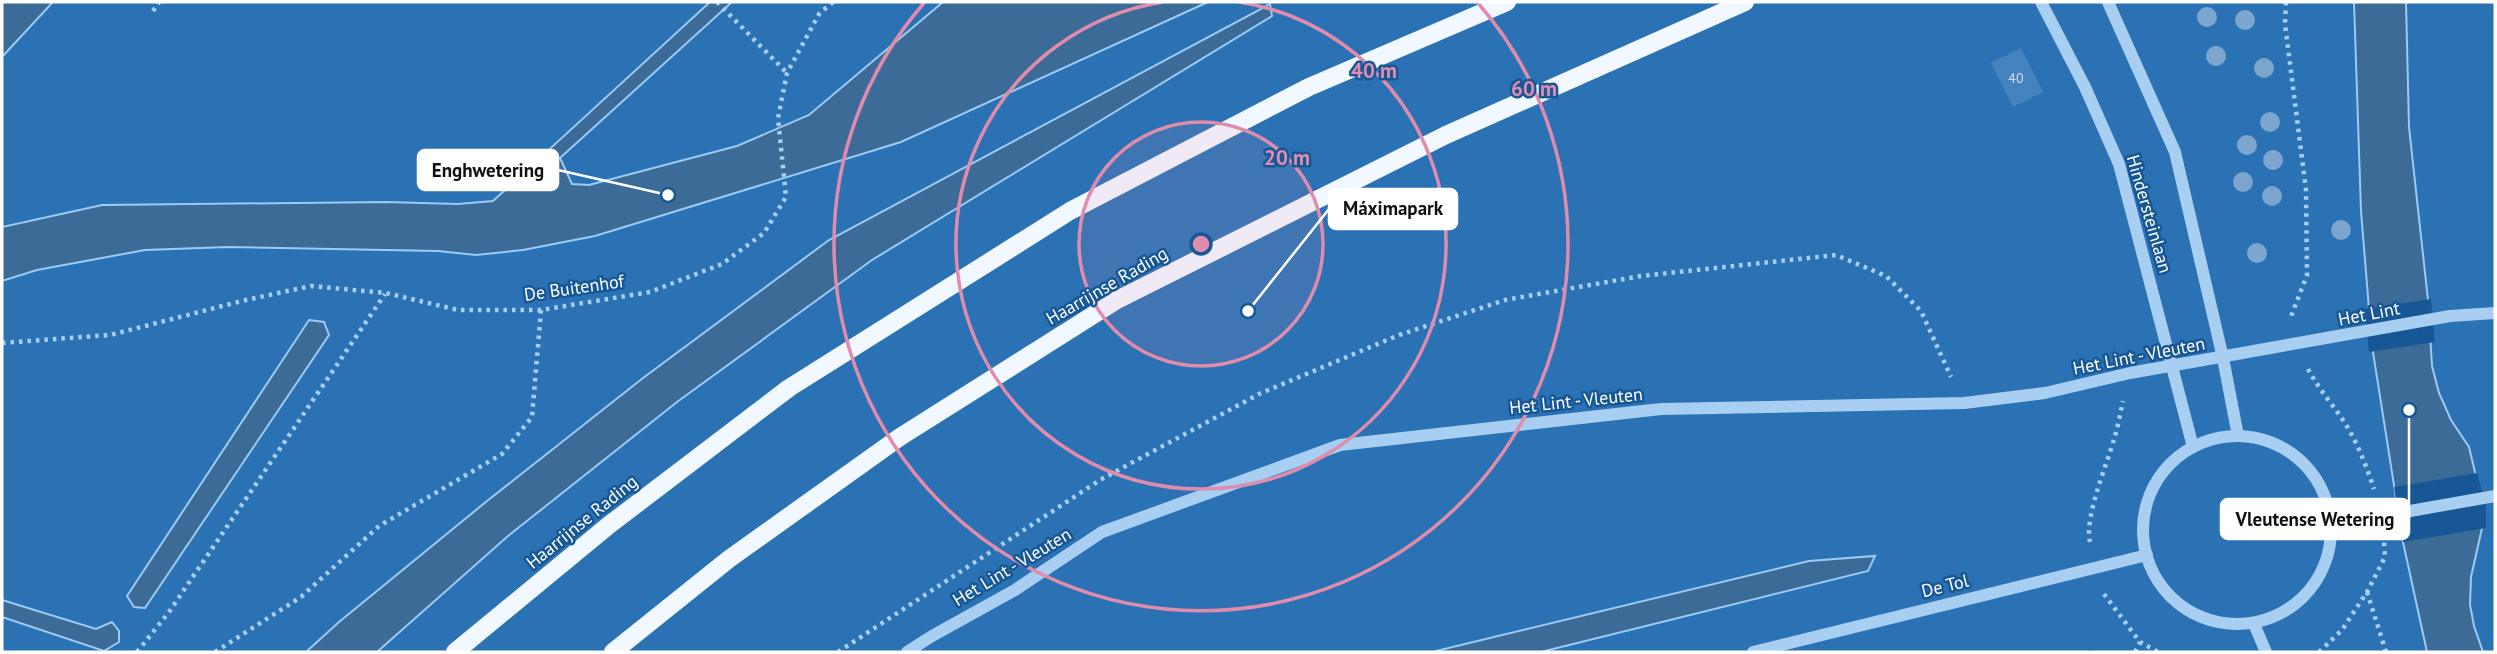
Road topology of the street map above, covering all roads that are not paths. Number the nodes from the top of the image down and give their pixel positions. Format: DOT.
graph roads {
  1 [pos="1507,2"];
  2 [pos="1745,2"];
  3 [pos="2041,2"];
  4 [pos="2108,2"];
  5 [pos="2495,313"];
  6 [pos="2294,345"];
  7 [pos="2223,358"];
  8 [pos="2171,367"];
  9 [pos="2238,436"];
  10 [pos="2193,447"];
  11 [pos="2495,496"];
  12 [pos="2331,521"];
  13 [pos="2147,555"];
  14 [pos="2254,624"];
  15 [pos="456,652"];
  16 [pos="613,652"];
  17 [pos="908,652"];
  18 [pos="1753,652"];
  19 [pos="2266,652"];
  1 -- 15 [label="main road, Haarrijnse Rading"];
  2 -- 16 [label="main road, Haarrijnse Rading"];
  3 -- 8 [label="street, Hindersteinlaan"];
  4 -- 7 [label="street, Hindersteinlaan"];
  5 -- 6 [label="street, Het Lint"];
  6 -- 7 [label="street, Het Lint - Vleuten"];
  7 -- 8 [label="street, Het Lint - Vleuten"];
  7 -- 9 [label="street, Hindersteinlaan"];
  8 -- 10 [label="street, Hindersteinlaan"];
  8 -- 17 [label="street, Het Lint - Vleuten"];
  9 -- 10 [label="street"];
  9 -- 12 [label="street"];
  10 -- 13 [label="street"];
  11 -- 12 [label="street"];
  12 -- 14 [label="street"];
  13 -- 14 [label="street"];
  13 -- 18 [label="street, De Tol"];
  14 -- 19 [label="street"];
}
